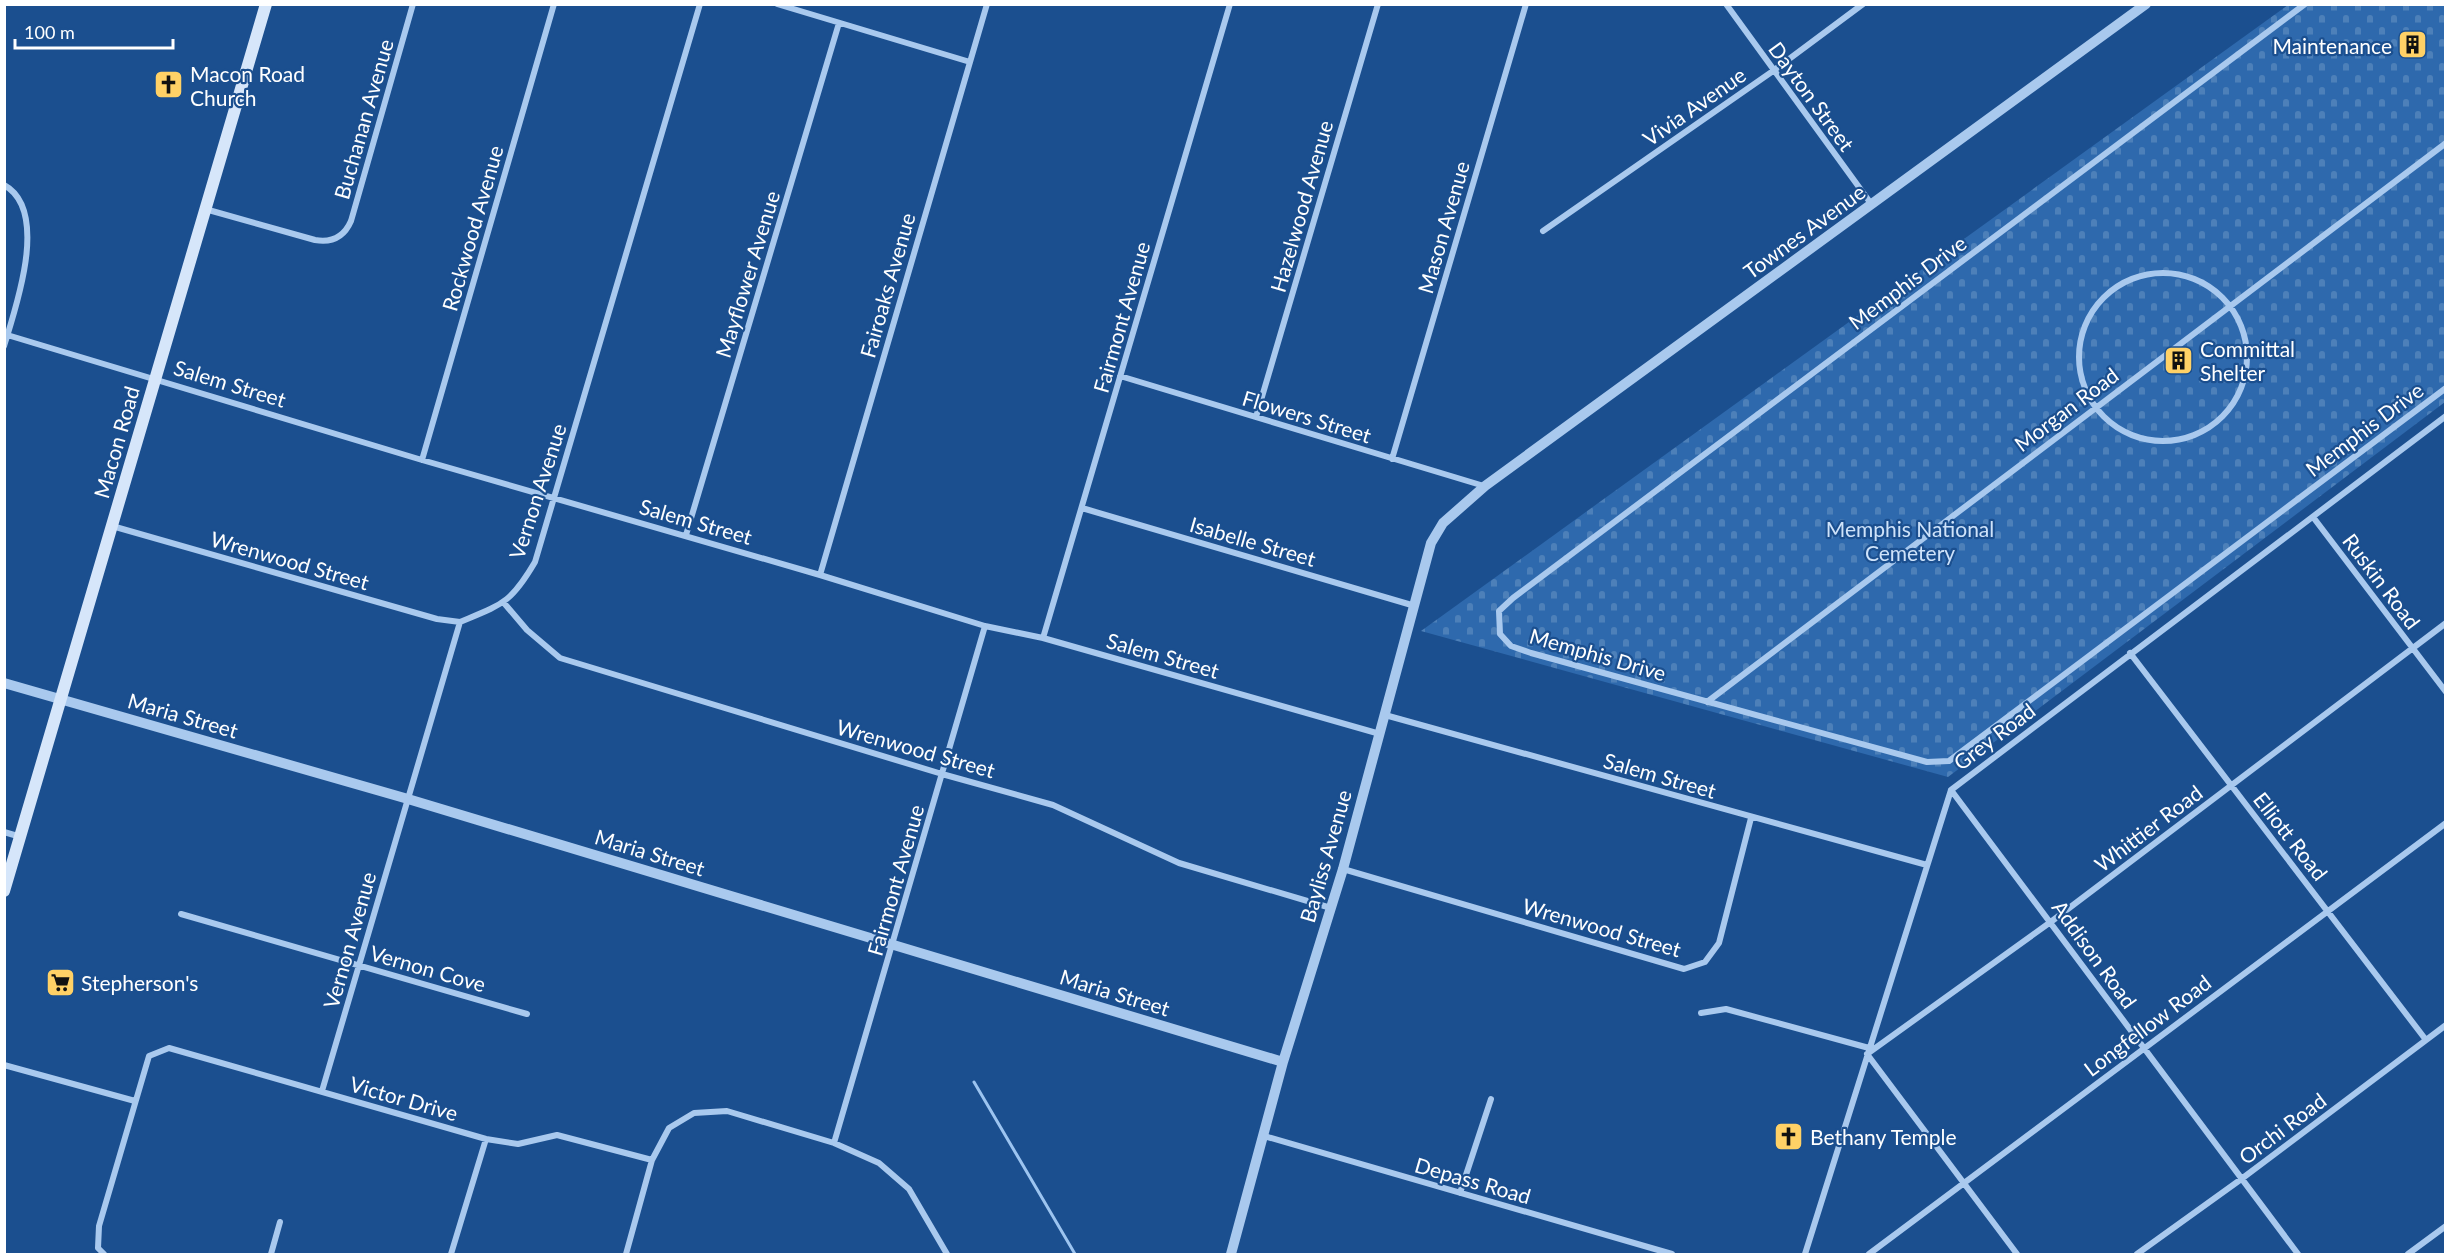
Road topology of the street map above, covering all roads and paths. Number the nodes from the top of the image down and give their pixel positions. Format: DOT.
graph roads {
  1 [pos="266,4"];
  2 [pos="413,4"];
  3 [pos="554,4"];
  4 [pos="700,4"];
  5 [pos="777,4"];
  6 [pos="987,4"];
  7 [pos="1230,4"];
  8 [pos="1378,4"];
  9 [pos="1526,4"];
  10 [pos="1726,4"];
  11 [pos="1863,4"];
  12 [pos="2146,4"];
  13 [pos="2305,4"];
  14 [pos="839,23"];
  15 [pos="970,62"];
  16 [pos="1773,71"];
  17 [pos="2445,143"];
  18 [pos="4,185"];
  19 [pos="1872,206"];
  20 [pos="204,209"];
  21 [pos="1543,231"];
  22 [pos="2229,305"];
  23 [pos="6,335"];
  24 [pos="4,346"];
  25 [pos="1120,376"];
  26 [pos="155,377"];
  27 [pos="2445,388"];
  28 [pos="2094,408"];
  29 [pos="2445,416"];
  30 [pos="1256,417"];
  31 [pos="1392,459"];
  32 [pos="422,460"];
  33 [pos="1485,486"];
  34 [pos="554,498"];
  35 [pos="1082,508"];
  36 [pos="2313,518"];
  37 [pos="111,526"];
  38 [pos="686,535"];
  39 [pos="820,575"];
  40 [pos="504,603"];
  41 [pos="1415,606"];
  42 [pos="460,622"];
  43 [pos="2445,623"];
  44 [pos="985,626"];
  45 [pos="1043,638"];
  46 [pos="2412,648"];
  47 [pos="2130,653"];
  48 [pos="4,683"];
  49 [pos="2445,693"];
  50 [pos="61,700"];
  51 [pos="1707,702"];
  52 [pos="1385,715"];
  53 [pos="1380,734"];
  54 [pos="942,774"];
  55 [pos="2232,786"];
  56 [pos="1951,790"];
  57 [pos="408,800"];
  58 [pos="1751,818"];
  59 [pos="2445,823"];
  60 [pos="4,832"];
  61 [pos="21,837"];
  62 [pos="1927,865"];
  63 [pos="1343,869"];
  64 [pos="4,891"];
  65 [pos="1332,908"];
  66 [pos="2328,911"];
  67 [pos="181,914"];
  68 [pos="2052,921"];
  69 [pos="894,946"];
  70 [pos="359,965"];
  71 [pos="1701,1013"];
  72 [pos="527,1014"];
  73 [pos="2445,1025"];
  74 [pos="2426,1040"];
  75 [pos="2143,1048"];
  76 [pos="1868,1051"];
  77 [pos="1283,1062"];
  78 [pos="4,1065"];
  79 [pos="322,1091"];
  80 [pos="1491,1099"];
  81 [pos="135,1101"];
  82 [pos="1264,1136"];
  83 [pos="486,1140"];
  84 [pos="834,1143"];
  85 [pos="652,1160"];
  86 [pos="2240,1180"];
  87 [pos="1963,1182"];
  88 [pos="1460,1193"];
  89 [pos="280,1222"];
  90 [pos="2445,1226"];
  91 [pos="104,1254"];
  92 [pos="271,1254"];
  93 [pos="452,1254"];
  94 [pos="626,1254"];
  95 [pos="947,1254"];
  96 [pos="1231,1254"];
  97 [pos="1672,1254"];
  98 [pos="1805,1254"];
  99 [pos="1869,1254"];
  100 [pos="2017,1254"];
  101 [pos="2137,1254"];
  102 [pos="2298,1254"];
  103 [pos="2408,1254"];
  1 -- 20 [label="main road, Macon Road"];
  2 -- 20 [label="street, Buchanan Avenue"];
  3 -- 32 [label="street, Rockwood Avenue"];
  4 -- 34 [label="street, Vernon Avenue"];
  5 -- 14 [label="street"];
  6 -- 15 [label="street, Fairoaks Avenue"];
  7 -- 25 [label="street, Fairmont Avenue"];
  8 -- 30 [label="street, Hazelwood Avenue"];
  9 -- 31 [label="street, Mason Avenue"];
  10 -- 16 [label="street, Dayton Street"];
  11 -- 16 [label="street, Vivia Avenue"];
  12 -- 19 [label="street, Townes Avenue"];
  13 -- 51 [label="street, Memphis Drive"];
  14 -- 15 [label="street"];
  14 -- 38 [label="street, Mayflower Avenue"];
  15 -- 39 [label="street, Fairoaks Avenue"];
  16 -- 19 [label="street, Dayton Street"];
  16 -- 21 [label="street, Vivia Avenue"];
  17 -- 22 [label="street, Morgan Road"];
  18 -- 23 [label="street"];
  19 -- 33 [label="street, Townes Avenue"];
  20 -- 26 [label="main road, Macon Road"];
  22 -- 28 [label="street, Morgan Road"];
  22 -- 28 [label="street"];
  22 -- 28 [label="street"];
  23 -- 24 [label="street"];
  23 -- 26 [label="street, Salem Street"];
  25 -- 30 [label="street, Flowers Street"];
  25 -- 35 [label="street, Fairmont Avenue"];
  26 -- 32 [label="street, Salem Street"];
  26 -- 37 [label="main road, Macon Road"];
  27 -- 51 [label="street, Memphis Drive"];
  28 -- 51 [label="street, Morgan Road"];
  29 -- 36 [label="street, Grey Road"];
  30 -- 31 [label="street, Flowers Street"];
  31 -- 33 [label="street, Flowers Street"];
  32 -- 34 [label="street, Salem Street"];
  33 -- 41 [label="street, Bayliss Avenue"];
  34 -- 38 [label="street, Salem Street"];
  34 -- 40 [label="street, Vernon Avenue"];
  35 -- 41 [label="street, Isabelle Street"];
  35 -- 45 [label="street, Fairmont Avenue"];
  36 -- 46 [label="street, Ruskin Road"];
  36 -- 47 [label="street, Grey Road"];
  37 -- 42 [label="street, Wrenwood Street"];
  37 -- 50 [label="main road, Macon Road"];
  38 -- 39 [label="street, Salem Street"];
  39 -- 44 [label="street, Salem Street"];
  40 -- 42 [label="street, Vernon Avenue"];
  40 -- 54 [label="street, Wrenwood Street"];
  41 -- 52 [label="street, Bayliss Avenue"];
  42 -- 57 [label="street, Vernon Avenue"];
  43 -- 46 [label="street, Whittier Road"];
  44 -- 45 [label="street, Salem Street"];
  44 -- 54 [label="street, Fairmont Avenue"];
  45 -- 53 [label="street, Salem Street"];
  46 -- 49 [label="street, Ruskin Road"];
  46 -- 55 [label="street, Whittier Road"];
  47 -- 55 [label="street, Elliott Road"];
  47 -- 56 [label="street, Grey Road"];
  48 -- 50 [label="street, Maria Street"];
  50 -- 57 [label="street, Maria Street"];
  50 -- 61 [label="main road, Macon Road"];
  52 -- 53 [label="street, Bayliss Avenue"];
  52 -- 58 [label="street, Salem Street"];
  53 -- 63 [label="street, Bayliss Avenue"];
  54 -- 65 [label="street, Wrenwood Street"];
  54 -- 69 [label="street, Fairmont Avenue"];
  55 -- 66 [label="street, Elliott Road"];
  55 -- 68 [label="street, Whittier Road"];
  56 -- 62 [label="street, Grey Road"];
  56 -- 68 [label="street, Addison Road"];
  57 -- 69 [label="street, Maria Street"];
  57 -- 70 [label="street, Vernon Avenue"];
  58 -- 62 [label="street, Salem Street"];
  58 -- 63 [label="street, Wrenwood Street"];
  59 -- 66 [label="street, Longfellow Road"];
  60 -- 61 [label="street"];
  61 -- 64 [label="main road, Macon Road"];
  62 -- 76 [label="street, Grey Road"];
  63 -- 65 [label="street, Bayliss Avenue"];
  65 -- 77 [label="street, Bayliss Avenue"];
  66 -- 74 [label="street, Elliott Road"];
  66 -- 75 [label="street, Longfellow Road"];
  67 -- 70 [label="street, Vernon Cove"];
  68 -- 75 [label="street, Addison Road"];
  68 -- 76 [label="street, Whittier Road"];
  69 -- 77 [label="street, Maria Street"];
  69 -- 84 [label="street, Fairmont Avenue"];
  70 -- 72 [label="street, Vernon Cove"];
  70 -- 79 [label="street, Vernon Avenue"];
  71 -- 76 [label="street"];
  73 -- 74 [label="street, Orchi Road"];
  74 -- 86 [label="street, Orchi Road"];
  75 -- 86 [label="street, Addison Road"];
  75 -- 87 [label="street, Longfellow Road"];
  76 -- 87 [label="street"];
  76 -- 98 [label="street, Grey Road"];
  77 -- 82 [label="street, Bayliss Avenue"];
  78 -- 81 [label="street"];
  79 -- 81 [label="street, Victor Drive"];
  79 -- 83 [label="street, Victor Drive"];
  80 -- 88 [label="street"];
  81 -- 91 [label="street"];
  82 -- 88 [label="street, Depass Road"];
  82 -- 96 [label="street, Bayliss Avenue"];
  83 -- 85 [label="street, Victor Drive"];
  83 -- 93 [label="street"];
  84 -- 85 [label="street"];
  84 -- 95 [label="street"];
  85 -- 94 [label="street"];
  86 -- 101 [label="street, Orchi Road"];
  86 -- 102 [label="street, Addison Road"];
  87 -- 99 [label="street, Longfellow Road"];
  87 -- 100 [label="street"];
  88 -- 97 [label="street, Depass Road"];
  89 -- 92 [label="street"];
  90 -- 103 [label="street"];
}
